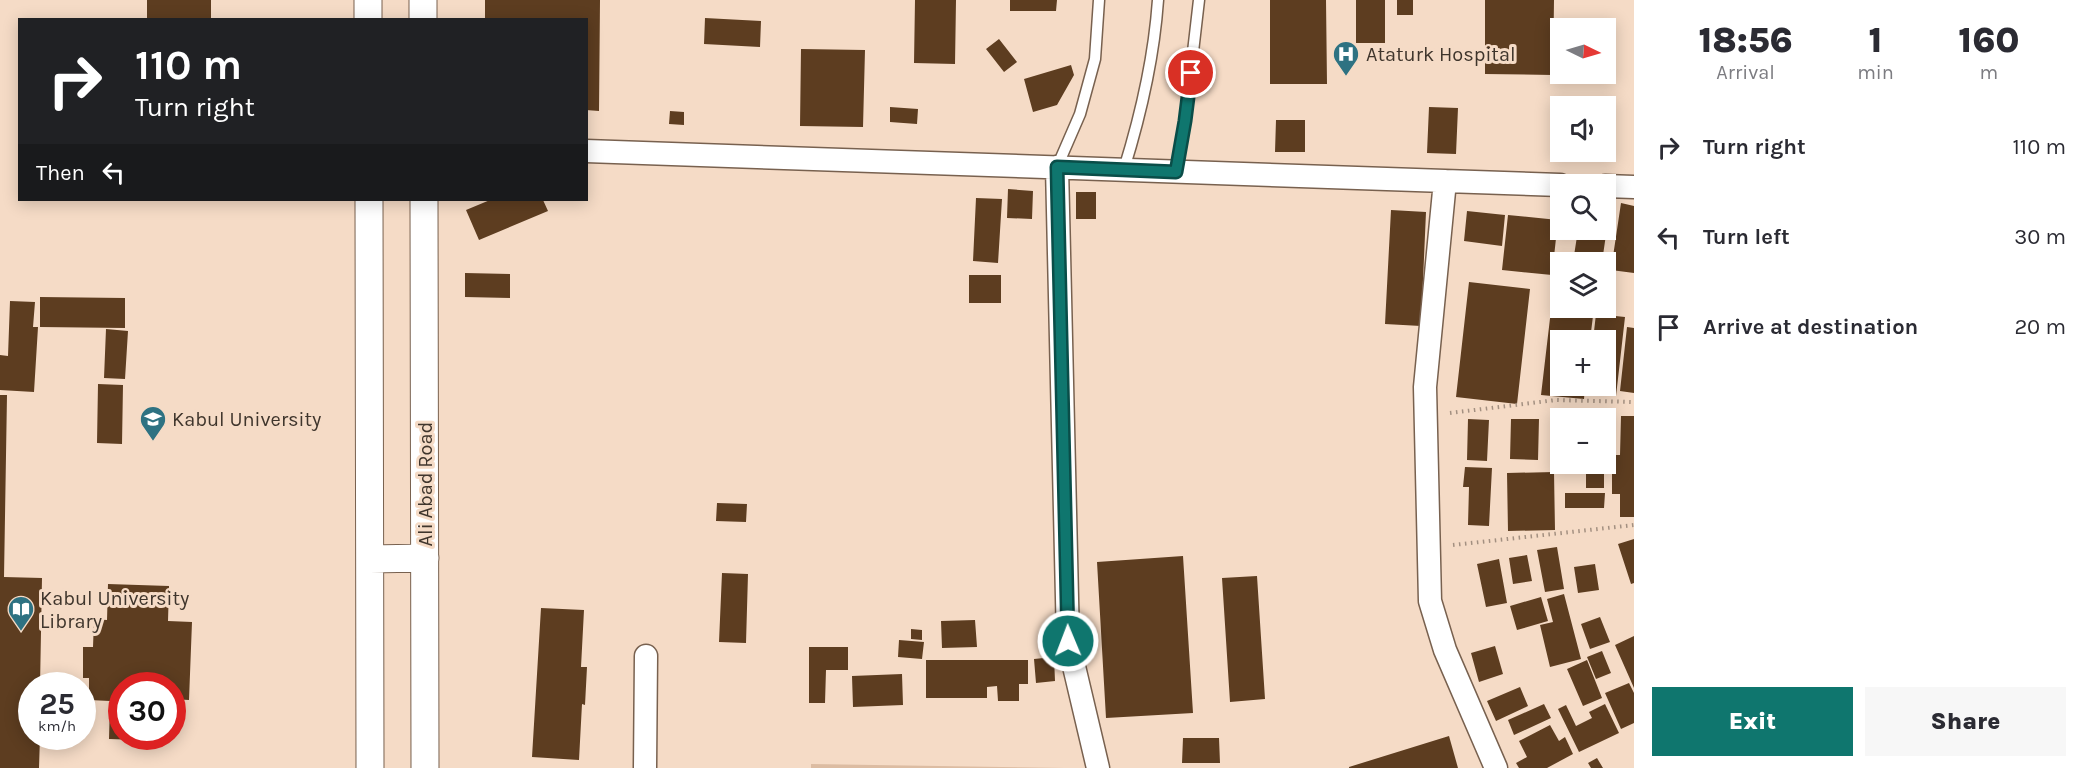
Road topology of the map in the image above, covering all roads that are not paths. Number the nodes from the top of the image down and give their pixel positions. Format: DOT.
graph roads {
  1 [pos="368,0"];
  2 [pos="423,0"];
  3 [pos="1099,0"];
  4 [pos="1158,0"];
  5 [pos="1199,0"];
  6 [pos="368,18"];
  7 [pos="423,18"];
  8 [pos="588,151"];
  9 [pos="1057,167"];
  10 [pos="1124,170"];
  11 [pos="1176,172"];
  12 [pos="1445,181"];
  13 [pos="1550,185"];
  14 [pos="1616,186"];
  15 [pos="1634,187"];
  16 [pos="369,201"];
  17 [pos="424,201"];
  18 [pos="425,558"];
  19 [pos="370,559"];
  20 [pos="646,656"];
  21 [pos="370,768"];
  22 [pos="425,768"];
  23 [pos="645,768"];
  24 [pos="1098,768"];
  25 [pos="1496,768"];
  1 -- 6 [label="street"];
  2 -- 7 [label="street"];
  3 -- 9 [label="lane"];
  4 -- 10 [label="lane"];
  5 -- 11 [label="lane"];
  8 -- 9 [label="street"];
  9 -- 10 [label="street"];
  9 -- 24 [label="street"];
  10 -- 11 [label="street"];
  11 -- 12 [label="street"];
  12 -- 13 [label="street"];
  12 -- 25 [label="street"];
  14 -- 15 [label="street"];
  16 -- 19 [label="street"];
  17 -- 18 [label="street, Ali Abad Road"];
  18 -- 19 [label="street"];
  18 -- 22 [label="street, Ali Abad Road"];
  19 -- 21 [label="street"];
  20 -- 23 [label="street"];
}
